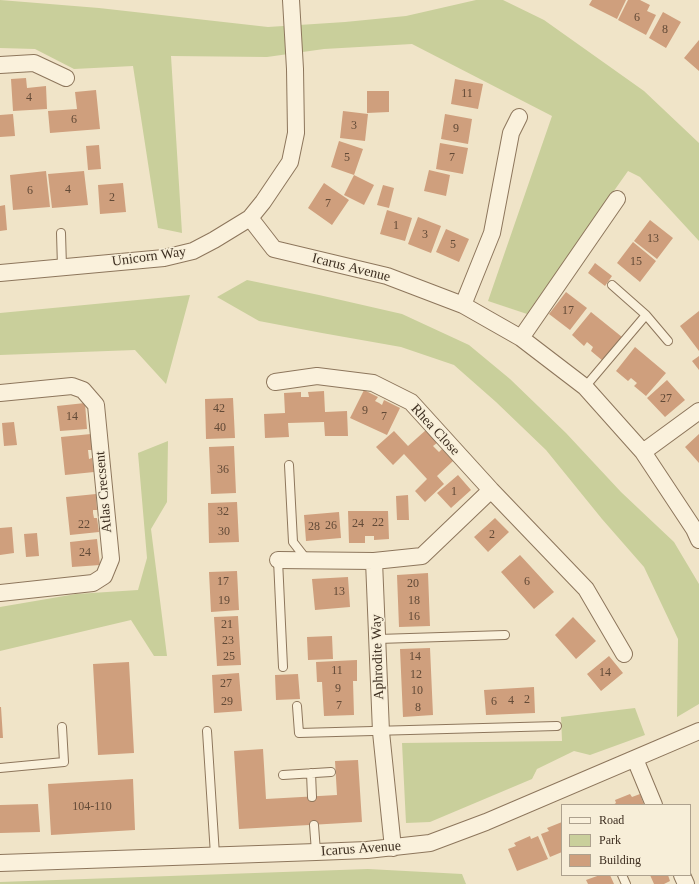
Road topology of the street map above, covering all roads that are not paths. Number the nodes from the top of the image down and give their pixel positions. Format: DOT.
graph roads {
  1 [pos="291,0"];
  2 [pos="0,65"];
  3 [pos="66,78"];
  4 [pos="519,117"];
  5 [pos="617,199"];
  6 [pos="250,218"];
  7 [pos="61,234"];
  8 [pos="62,267"];
  9 [pos="0,273"];
  10 [pos="612,285"];
  11 [pos="463,305"];
  12 [pos="646,315"];
  13 [pos="521,338"];
  14 [pos="668,341"];
  15 [pos="275,382"];
  16 [pos="585,387"];
  17 [pos="0,393"];
  18 [pos="699,411"];
  19 [pos="643,452"];
  20 [pos="289,465"];
  21 [pos="491,490"];
  22 [pos="697,531"];
  23 [pos="278,560"];
  24 [pos="307,560"];
  25 [pos="374,561"];
  26 [pos="0,593"];
  27 [pos="505,635"];
  28 [pos="378,639"];
  29 [pos="624,654"];
  30 [pos="283,667"];
  31 [pos="297,706"];
  32 [pos="557,726"];
  33 [pos="62,727"];
  34 [pos="207,731"];
  35 [pos="699,731"];
  36 [pos="382,732"];
  37 [pos="635,759"];
  38 [pos="0,768"];
  39 [pos="331,772"];
  40 [pos="311,773"];
  41 [pos="283,775"];
  42 [pos="312,796"];
  43 [pos="654,804"];
  44 [pos="314,825"];
  45 [pos="393,848"];
  46 [pos="316,852"];
  47 [pos="215,855"];
  48 [pos="0,863"];
  1 -- 6 [label="street, Unicorn Way"];
  2 -- 3 [label="street"];
  4 -- 11 [label="street"];
  5 -- 13 [label="street"];
  6 -- 8 [label="street, Unicorn Way"];
  6 -- 11 [label="street, Icarus Avenue"];
  7 -- 8 [label="lane"];
  8 -- 9 [label="street, Unicorn Way"];
  10 -- 12 [label="lane"];
  11 -- 13 [label="street, Icarus Avenue"];
  12 -- 14 [label="lane"];
  12 -- 16 [label="lane"];
  13 -- 16 [label="street, Icarus Avenue"];
  15 -- 21 [label="street, Rhea Close"];
  16 -- 19 [label="street, Icarus Avenue"];
  17 -- 26 [label="street, Atlas Crecsent"];
  18 -- 19 [label="street"];
  19 -- 22 [label="street, Icarus Avenue"];
  20 -- 24 [label="lane"];
  21 -- 25 [label="street"];
  21 -- 29 [label="street, Rhea Close"];
  23 -- 24 [label="street"];
  23 -- 30 [label="lane"];
  24 -- 25 [label="street"];
  25 -- 28 [label="street, Aphrodite Way"];
  27 -- 28 [label="lane"];
  28 -- 36 [label="street, Aphrodite Way"];
  31 -- 36 [label="lane"];
  32 -- 36 [label="lane"];
  33 -- 38 [label="lane"];
  34 -- 47 [label="lane"];
  35 -- 37 [label="street, Icarus Avenue"];
  36 -- 45 [label="street, Aphrodite Way"];
  37 -- 43 [label="street"];
  37 -- 45 [label="street, Icarus Avenue"];
  39 -- 40 [label="lane"];
  40 -- 41 [label="lane"];
  40 -- 42 [label="lane"];
  44 -- 46 [label="lane"];
  45 -- 46 [label="street, Icarus Avenue"];
  46 -- 47 [label="street, Icarus Avenue"];
  47 -- 48 [label="street, Icarus Avenue"];
}
